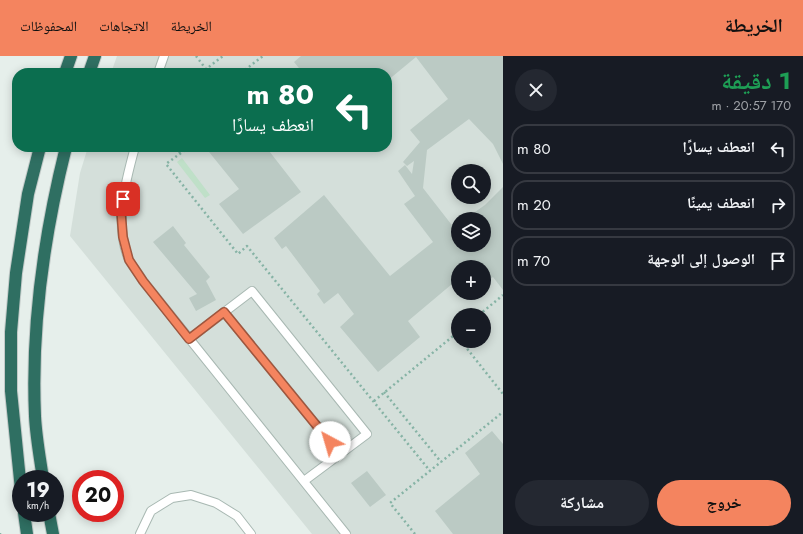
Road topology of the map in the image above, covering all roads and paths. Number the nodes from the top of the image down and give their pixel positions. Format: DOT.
graph roads {
  1 [pos="71,56"];
  2 [pos="95,56"];
  3 [pos="164,56"];
  4 [pos="196,56"];
  5 [pos="223,56"];
  6 [pos="263,56"];
  7 [pos="67,68"];
  8 [pos="91,68"];
  9 [pos="160,68"];
  10 [pos="205,68"];
  11 [pos="207,68"];
  12 [pos="247,68"];
  13 [pos="39,152"];
  14 [pos="65,152"];
  15 [pos="134,152"];
  16 [pos="183,152"];
  17 [pos="181,154"];
  18 [pos="503,295"];
  19 [pos="487,308"];
  20 [pos="224,312"];
  21 [pos="451,338"];
  22 [pos="189,339"];
  23 [pos="467,348"];
  24 [pos="384,392"];
  25 [pos="503,394"];
  26 [pos="374,401"];
  27 [pos="503,412"];
  28 [pos="340,454"];
  29 [pos="442,462"];
  30 [pos="19,470"];
  31 [pos="42,470"];
  32 [pos="430,471"];
  33 [pos="304,481"];
  34 [pos="25,522"];
  35 [pos="51,522"];
  36 [pos="27,534"];
  37 [pos="53,534"];
  38 [pos="140,534"];
  39 [pos="251,534"];
  40 [pos="346,534"];
  41 [pos="415,534"];
  1 -- 7 [label="highway"];
  2 -- 8 [label="highway"];
  3 -- 9 [label="lane"];
  4 -- 10 [label="path"];
  5 -- 11 [label="path"];
  6 -- 12 [label="path"];
  13 -- 30 [label="highway"];
  14 -- 31 [label="highway"];
  15 -- 22 [label="lane"];
  16 -- 17 [label="path"];
  17 -- 26 [label="path"];
  18 -- 19 [label="path"];
  20 -- 22 [label="lane"];
  20 -- 28 [label="lane"];
  20 -- 28 [label="lane"];
  21 -- 24 [label="path"];
  22 -- 33 [label="lane"];
  23 -- 25 [label="path"];
  24 -- 26 [label="path"];
  24 -- 29 [label="path"];
  26 -- 32 [label="path"];
  27 -- 29 [label="path"];
  28 -- 33 [label="lane"];
  29 -- 32 [label="path"];
  32 -- 41 [label="path"];
  33 -- 40 [label="lane"];
  34 -- 36 [label="highway"];
  35 -- 37 [label="highway"];
  38 -- 39 [label="lane"];
}
